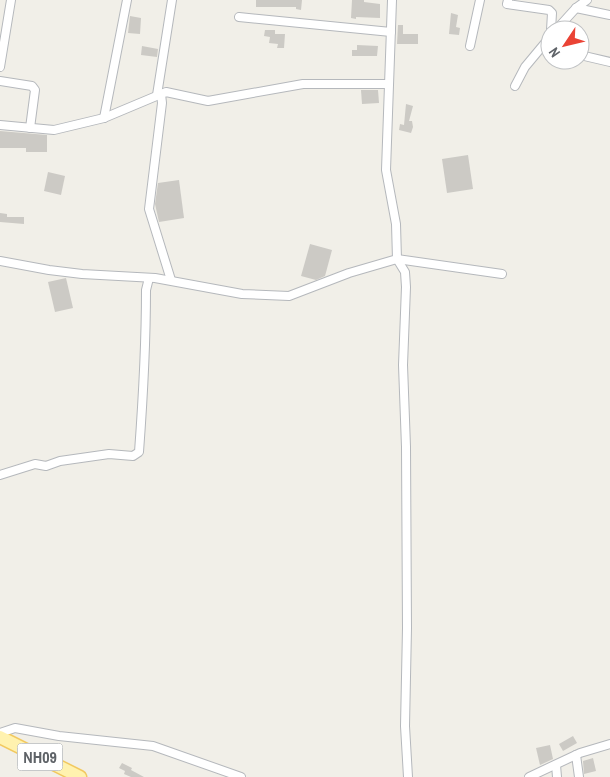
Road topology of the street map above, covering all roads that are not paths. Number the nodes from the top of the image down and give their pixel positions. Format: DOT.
graph roads {
  1 [pos="11,0"];
  2 [pos="128,0"];
  3 [pos="172,0"];
  4 [pos="392,0"];
  5 [pos="480,0"];
  6 [pos="508,0"];
  7 [pos="582,3"];
  8 [pos="610,16"];
  9 [pos="239,17"];
  10 [pos="552,20"];
  11 [pos="566,20"];
  12 [pos="391,32"];
  13 [pos="470,46"];
  14 [pos="540,49"];
  15 [pos="590,57"];
  16 [pos="610,62"];
  17 [pos="0,67"];
  18 [pos="0,81"];
  19 [pos="388,84"];
  20 [pos="515,86"];
  21 [pos="159,94"];
  22 [pos="104,118"];
  23 [pos="0,125"];
  24 [pos="30,128"];
  25 [pos="397,260"];
  26 [pos="0,261"];
  27 [pos="502,274"];
  28 [pos="148,278"];
  29 [pos="171,280"];
  30 [pos="0,475"];
  31 [pos="0,733"];
  32 [pos="0,737"];
  33 [pos="610,744"];
  34 [pos="576,755"];
  35 [pos="556,765"];
  36 [pos="80,777"];
  37 [pos="241,777"];
  38 [pos="408,777"];
  39 [pos="529,777"];
  40 [pos="558,777"];
  41 [pos="580,777"];
  1 -- 17 [label="street"];
  2 -- 22 [label="street"];
  3 -- 21 [label="street"];
  4 -- 12 [label="street"];
  5 -- 13 [label="street"];
  6 -- 10 [label="street"];
  7 -- 8 [label="street"];
  7 -- 11 [label="street"];
  9 -- 12 [label="street"];
  12 -- 19 [label="street"];
  14 -- 20 [label="street"];
  15 -- 16 [label="street"];
  18 -- 24 [label="street"];
  19 -- 21 [label="street"];
  19 -- 25 [label="street"];
  21 -- 22 [label="street"];
  21 -- 29 [label="street"];
  22 -- 24 [label="street"];
  23 -- 24 [label="street"];
  25 -- 27 [label="street"];
  25 -- 29 [label="street"];
  25 -- 38 [label="street"];
  26 -- 28 [label="street"];
  28 -- 29 [label="street"];
  28 -- 30 [label="street"];
  31 -- 37 [label="street"];
  32 -- 36 [label="main road, NH09"];
  33 -- 34 [label="street"];
  34 -- 35 [label="street"];
  34 -- 41 [label="street"];
  35 -- 39 [label="street"];
  35 -- 40 [label="street"];
}
